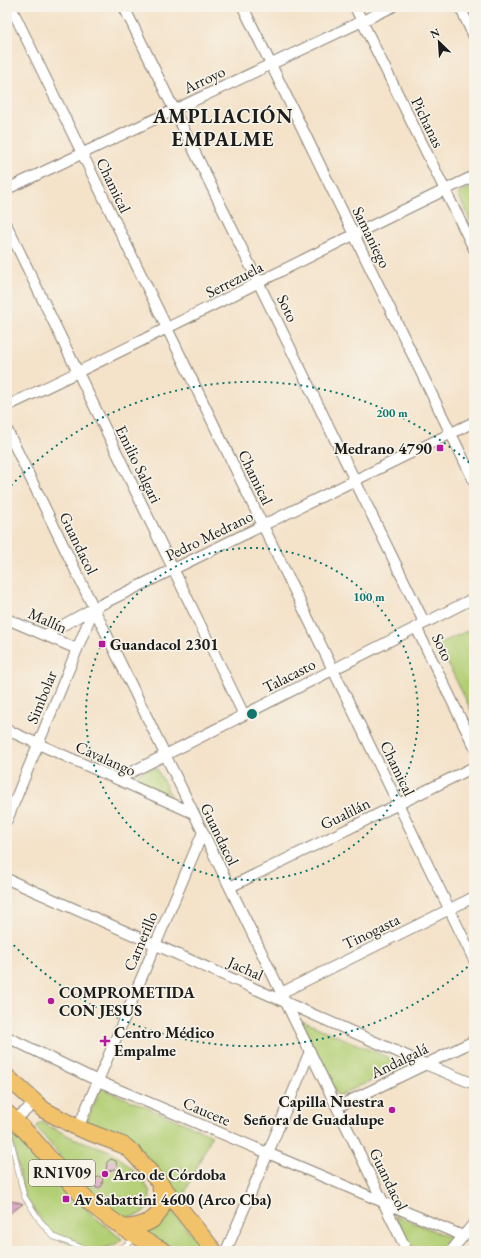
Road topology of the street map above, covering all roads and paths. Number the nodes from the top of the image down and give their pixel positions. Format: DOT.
graph roads {
  1 [pos="11,7"];
  2 [pos="124,7"];
  3 [pos="243,7"];
  4 [pos="355,7"];
  5 [pos="392,7"];
  6 [pos="460,7"];
  7 [pos="362,21"];
  8 [pos="474,37"];
  9 [pos="271,64"];
  10 [pos="175,110"];
  11 [pos="82,154"];
  12 [pos="474,176"];
  13 [pos="7,189"];
  14 [pos="445,190"];
  15 [pos="7,226"];
  16 [pos="354,235"];
  17 [pos="474,249"];
  18 [pos="259,284"];
  19 [pos="167,329"];
  20 [pos="78,373"];
  21 [pos="7,406"];
  22 [pos="474,422"];
  23 [pos="7,430"];
  24 [pos="451,433"];
  25 [pos="355,480"];
  26 [pos="474,481"];
  27 [pos="263,525"];
  28 [pos="174,569"];
  29 [pos="474,598"];
  30 [pos="94,608"];
  31 [pos="7,619"];
  32 [pos="420,625"];
  33 [pos="45,635"];
  34 [pos="77,649"];
  35 [pos="333,669"];
  36 [pos="244,715"];
  37 [pos="7,730"];
  38 [pos="38,744"];
  39 [pos="474,746"];
  40 [pos="165,755"];
  41 [pos="474,767"];
  42 [pos="118,779"];
  43 [pos="399,804"];
  44 [pos="193,813"];
  45 [pos="7,820"];
  46 [pos="203,832"];
  47 [pos="7,879"];
  48 [pos="230,887"];
  49 [pos="474,897"];
  50 [pos="450,910"];
  51 [pos="155,945"];
  52 [pos="474,960"];
  53 [pos="281,993"];
  54 [pos="286,1002"];
  55 [pos="7,1037"];
  56 [pos="474,1041"];
  57 [pos="310,1051"];
  58 [pos="425,1064"];
  59 [pos="7,1077"];
  60 [pos="98,1081"];
  61 [pos="474,1084"];
  62 [pos="35,1103"];
  63 [pos="337,1107"];
  64 [pos="10,1119"];
  65 [pos="78,1128"];
  66 [pos="7,1134"];
  67 [pos="268,1153"];
  68 [pos="159,1182"];
  69 [pos="383,1202"];
  70 [pos="474,1223"];
  71 [pos="123,1228"];
  72 [pos="463,1236"];
  73 [pos="138,1237"];
  74 [pos="155,1249"];
  75 [pos="90,1251"];
  76 [pos="113,1251"];
  77 [pos="214,1251"];
  78 [pos="226,1251"];
  79 [pos="407,1251"];
  80 [pos="451,1251"];
  1 -- 11 [label="street, Chamical"];
  2 -- 10 [label="street, Soto"];
  3 -- 9 [label="street, Samaniego"];
  4 -- 7 [label="street, Pichanas"];
  5 -- 7 [label="street, Arroyo"];
  6 -- 8 [label="street"];
  7 -- 9 [label="street, Arroyo"];
  7 -- 14 [label="street, Pichanas"];
  9 -- 10 [label="street, Arroyo"];
  9 -- 16 [label="street, Samaniego"];
  10 -- 11 [label="street, Arroyo"];
  10 -- 18 [label="street, Soto"];
  11 -- 13 [label="street, Arroyo"];
  11 -- 19 [label="street, Chamical"];
  12 -- 14 [label="street, Serrezuela"];
  14 -- 16 [label="street, Serrezuela"];
  14 -- 17 [label="street, Pichanas"];
  15 -- 20 [label="street, Emilio Salgari"];
  16 -- 18 [label="street, Serrezuela"];
  16 -- 24 [label="street, Samaniego"];
  18 -- 19 [label="street, Serrezuela"];
  18 -- 25 [label="street, Soto"];
  19 -- 20 [label="street, Serrezuela"];
  19 -- 27 [label="street, Chamical"];
  20 -- 21 [label="street, Serrezuela"];
  20 -- 28 [label="street, Emilio Salgari"];
  22 -- 24 [label="street, Pedro Medrano"];
  23 -- 30 [label="street, Guandacol"];
  24 -- 25 [label="street, Pedro Medrano"];
  24 -- 26 [label="street, Samaniego"];
  25 -- 27 [label="street, Pedro Medrano"];
  25 -- 32 [label="street, Soto"];
  27 -- 28 [label="street, Pedro Medrano"];
  27 -- 35 [label="street, Chamical"];
  28 -- 30 [label="street, Pedro Medrano"];
  28 -- 36 [label="street, Emilio Salgari"];
  29 -- 32 [label="street, Talacasto"];
  30 -- 33 [label="street, Pedro Medrano"];
  30 -- 34 [label="street, Simbolar"];
  30 -- 40 [label="street, Guandacol"];
  31 -- 33 [label="street, Mallín"];
  32 -- 35 [label="street, Talacasto"];
  32 -- 39 [label="street, Soto"];
  33 -- 34 [label="street, Mallín"];
  34 -- 38 [label="street, Simbolar"];
  35 -- 36 [label="street, Talacasto"];
  35 -- 43 [label="street, Chamical"];
  36 -- 40 [label="street, Talacasto"];
  37 -- 38 [label="street, Cavalango"];
  38 -- 42 [label="street, Cavalango"];
  38 -- 45 [label="street, Simbolar"];
  40 -- 42 [label="street, Talacasto"];
  40 -- 44 [label="street, Guandacol"];
  41 -- 43 [label="street, Gualilán"];
  42 -- 44 [label="street, Cavalango"];
  43 -- 48 [label="street, Gualilán"];
  43 -- 50 [label="street, Chamical"];
  44 -- 46 [label="street, Guandacol"];
  46 -- 48 [label="street, Guandacol"];
  46 -- 51 [label="street, Carnerillo"];
  47 -- 51 [label="street, Jachal"];
  48 -- 53 [label="street, Guandacol"];
  49 -- 50 [label="street, Tinogasta"];
  50 -- 52 [label="street, Chamical"];
  50 -- 53 [label="street, Tinogasta"];
  51 -- 54 [label="street, Jachal"];
  51 -- 60 [label="street, Carnerillo"];
  53 -- 54 [label="street, Guandacol"];
  54 -- 57 [label="street, Guandacol"];
  54 -- 58 [label="street, Jachal"];
  55 -- 60 [label="street, Caucete"];
  56 -- 58 [label="street, Andalgalá"];
  57 -- 63 [label="street, Guandacol"];
  57 -- 67 [label="street"];
  58 -- 61 [label="street, Jachal"];
  58 -- 63 [label="street, Andalgalá"];
  59 -- 62 [label="main road"];
  60 -- 65 [label="street, Carnerillo"];
  60 -- 67 [label="street, Caucete"];
  62 -- 64 [label="street"];
  62 -- 65 [label="main road"];
  63 -- 69 [label="street, Guandacol"];
  64 -- 71 [label="main road, RN1V09"];
  65 -- 68 [label="main road"];
  66 -- 75 [label="lane"];
  67 -- 69 [label="street, Caucete"];
  67 -- 78 [label="street"];
  68 -- 71 [label="main road"];
  68 -- 77 [label="main road"];
  69 -- 72 [label="street, Caucete"];
  69 -- 79 [label="street, Guandacol"];
  70 -- 72 [label="street"];
  71 -- 73 [label="main road, RN1V09"];
  72 -- 80 [label="street"];
  73 -- 74 [label="main road, RN1V09"];
  73 -- 76 [label="lane"];
}
